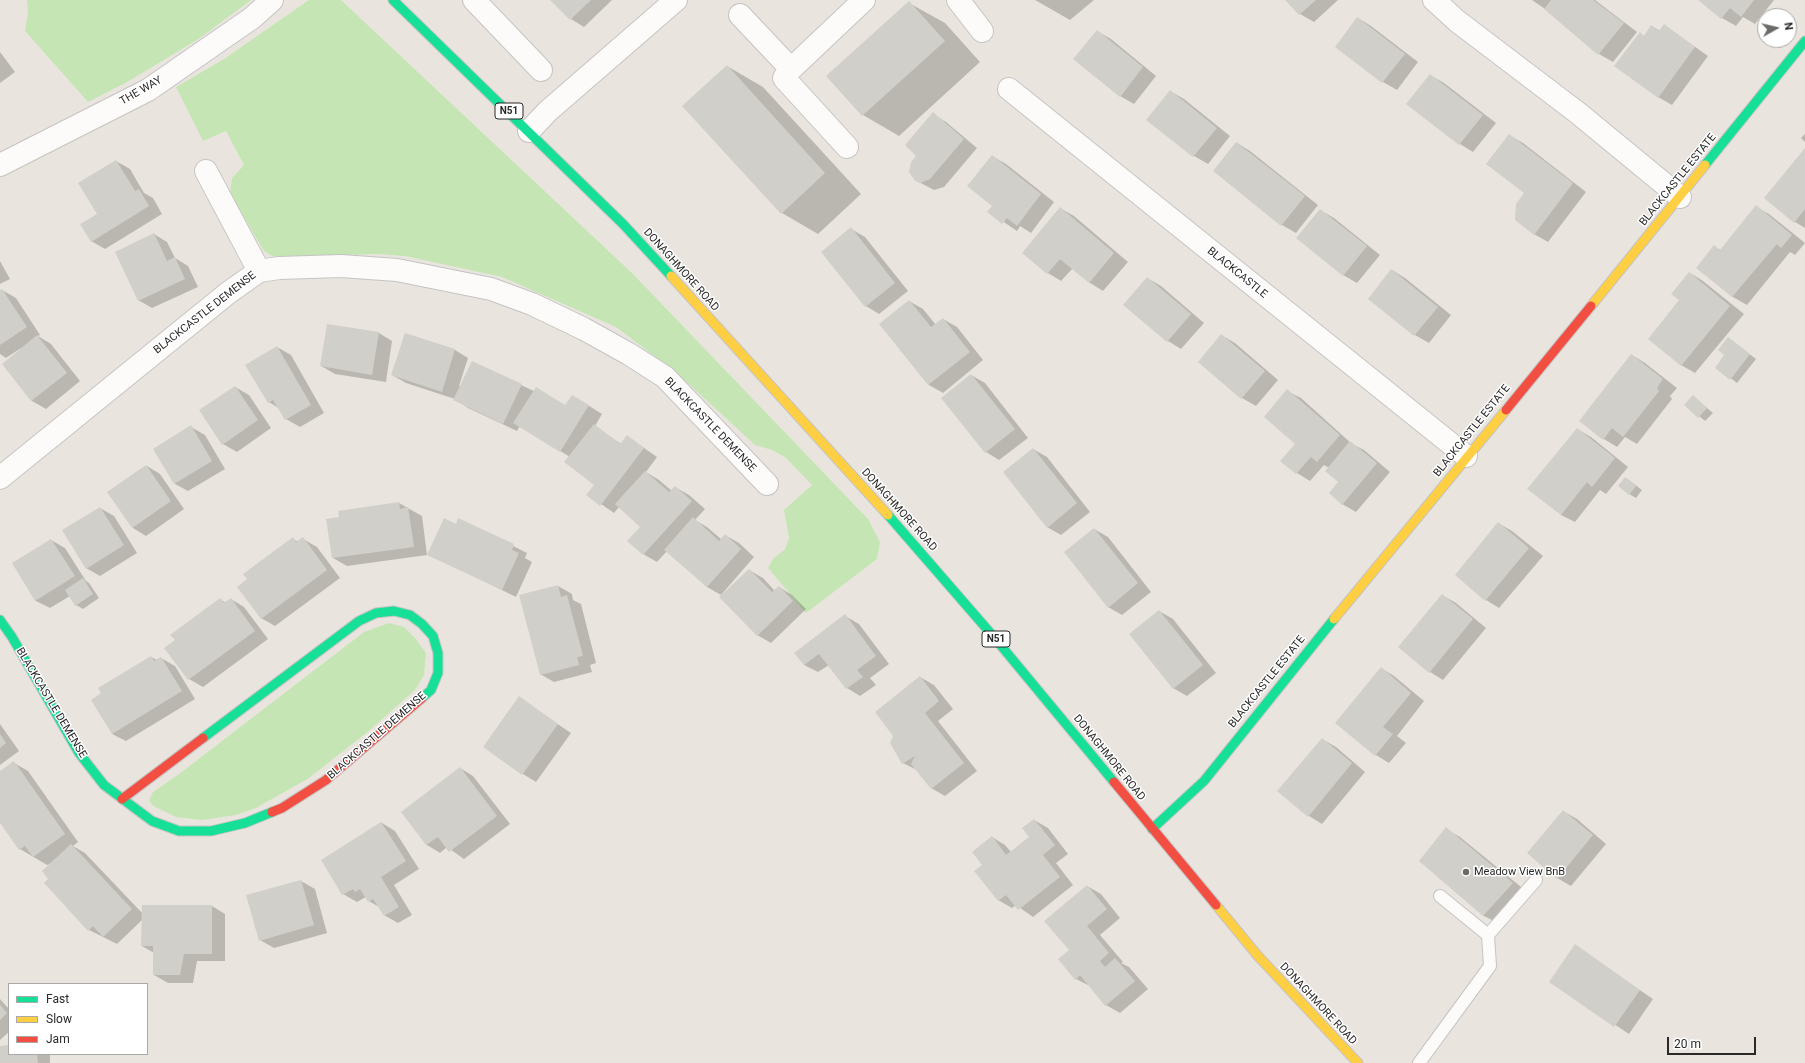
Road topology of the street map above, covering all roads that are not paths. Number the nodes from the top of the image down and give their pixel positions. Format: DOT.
graph roads {
  1 [pos="272,0"];
  2 [pos="393,0"];
  3 [pos="474,0"];
  4 [pos="676,0"];
  5 [pos="864,0"];
  6 [pos="958,0"];
  7 [pos="1434,0"];
  8 [pos="740,15"];
  9 [pos="982,31"];
  10 [pos="1805,42"];
  11 [pos="791,69"];
  12 [pos="541,70"];
  13 [pos="1009,89"];
  14 [pos="529,131"];
  15 [pos="846,147"];
  16 [pos="0,165"];
  17 [pos="206,171"];
  18 [pos="1680,197"];
  19 [pos="259,271"];
  20 [pos="1466,456"];
  21 [pos="0,477"];
  22 [pos="767,484"];
  23 [pos="0,620"];
  24 [pos="122,799"];
  25 [pos="1152,829"];
  26 [pos="1536,880"];
  27 [pos="1440,896"];
  28 [pos="1488,935"];
  29 [pos="1358,1063"];
  30 [pos="1419,1063"];
  1 -- 16 [label="street, THE WAY"];
  2 -- 14 [label="street, DONAGHMORE ROAD / N51"];
  3 -- 12 [label="street"];
  4 -- 14 [label="street"];
  5 -- 11 [label="street"];
  6 -- 9 [label="street"];
  7 -- 18 [label="street"];
  8 -- 11 [label="street"];
  10 -- 18 [label="street, BLACKCASTLE ESTATE"];
  11 -- 15 [label="street"];
  13 -- 20 [label="street, BLACKCASTLE"];
  14 -- 25 [label="street, DONAGHMORE ROAD / N51"];
  17 -- 19 [label="street"];
  18 -- 20 [label="street, BLACKCASTLE ESTATE"];
  19 -- 21 [label="street, BLACKCASTLE DEMENSE"];
  19 -- 22 [label="street, BLACKCASTLE DEMENSE"];
  20 -- 25 [label="street, BLACKCASTLE ESTATE"];
  23 -- 24 [label="street, BLACKCASTLE DEMENSE"];
  24 -- 24 [label="street, BLACKCASTLE DEMENSE"];
  25 -- 29 [label="street, DONAGHMORE ROAD / N51"];
  26 -- 28 [label="lane"];
  27 -- 28 [label="lane"];
  28 -- 30 [label="lane"];
}
